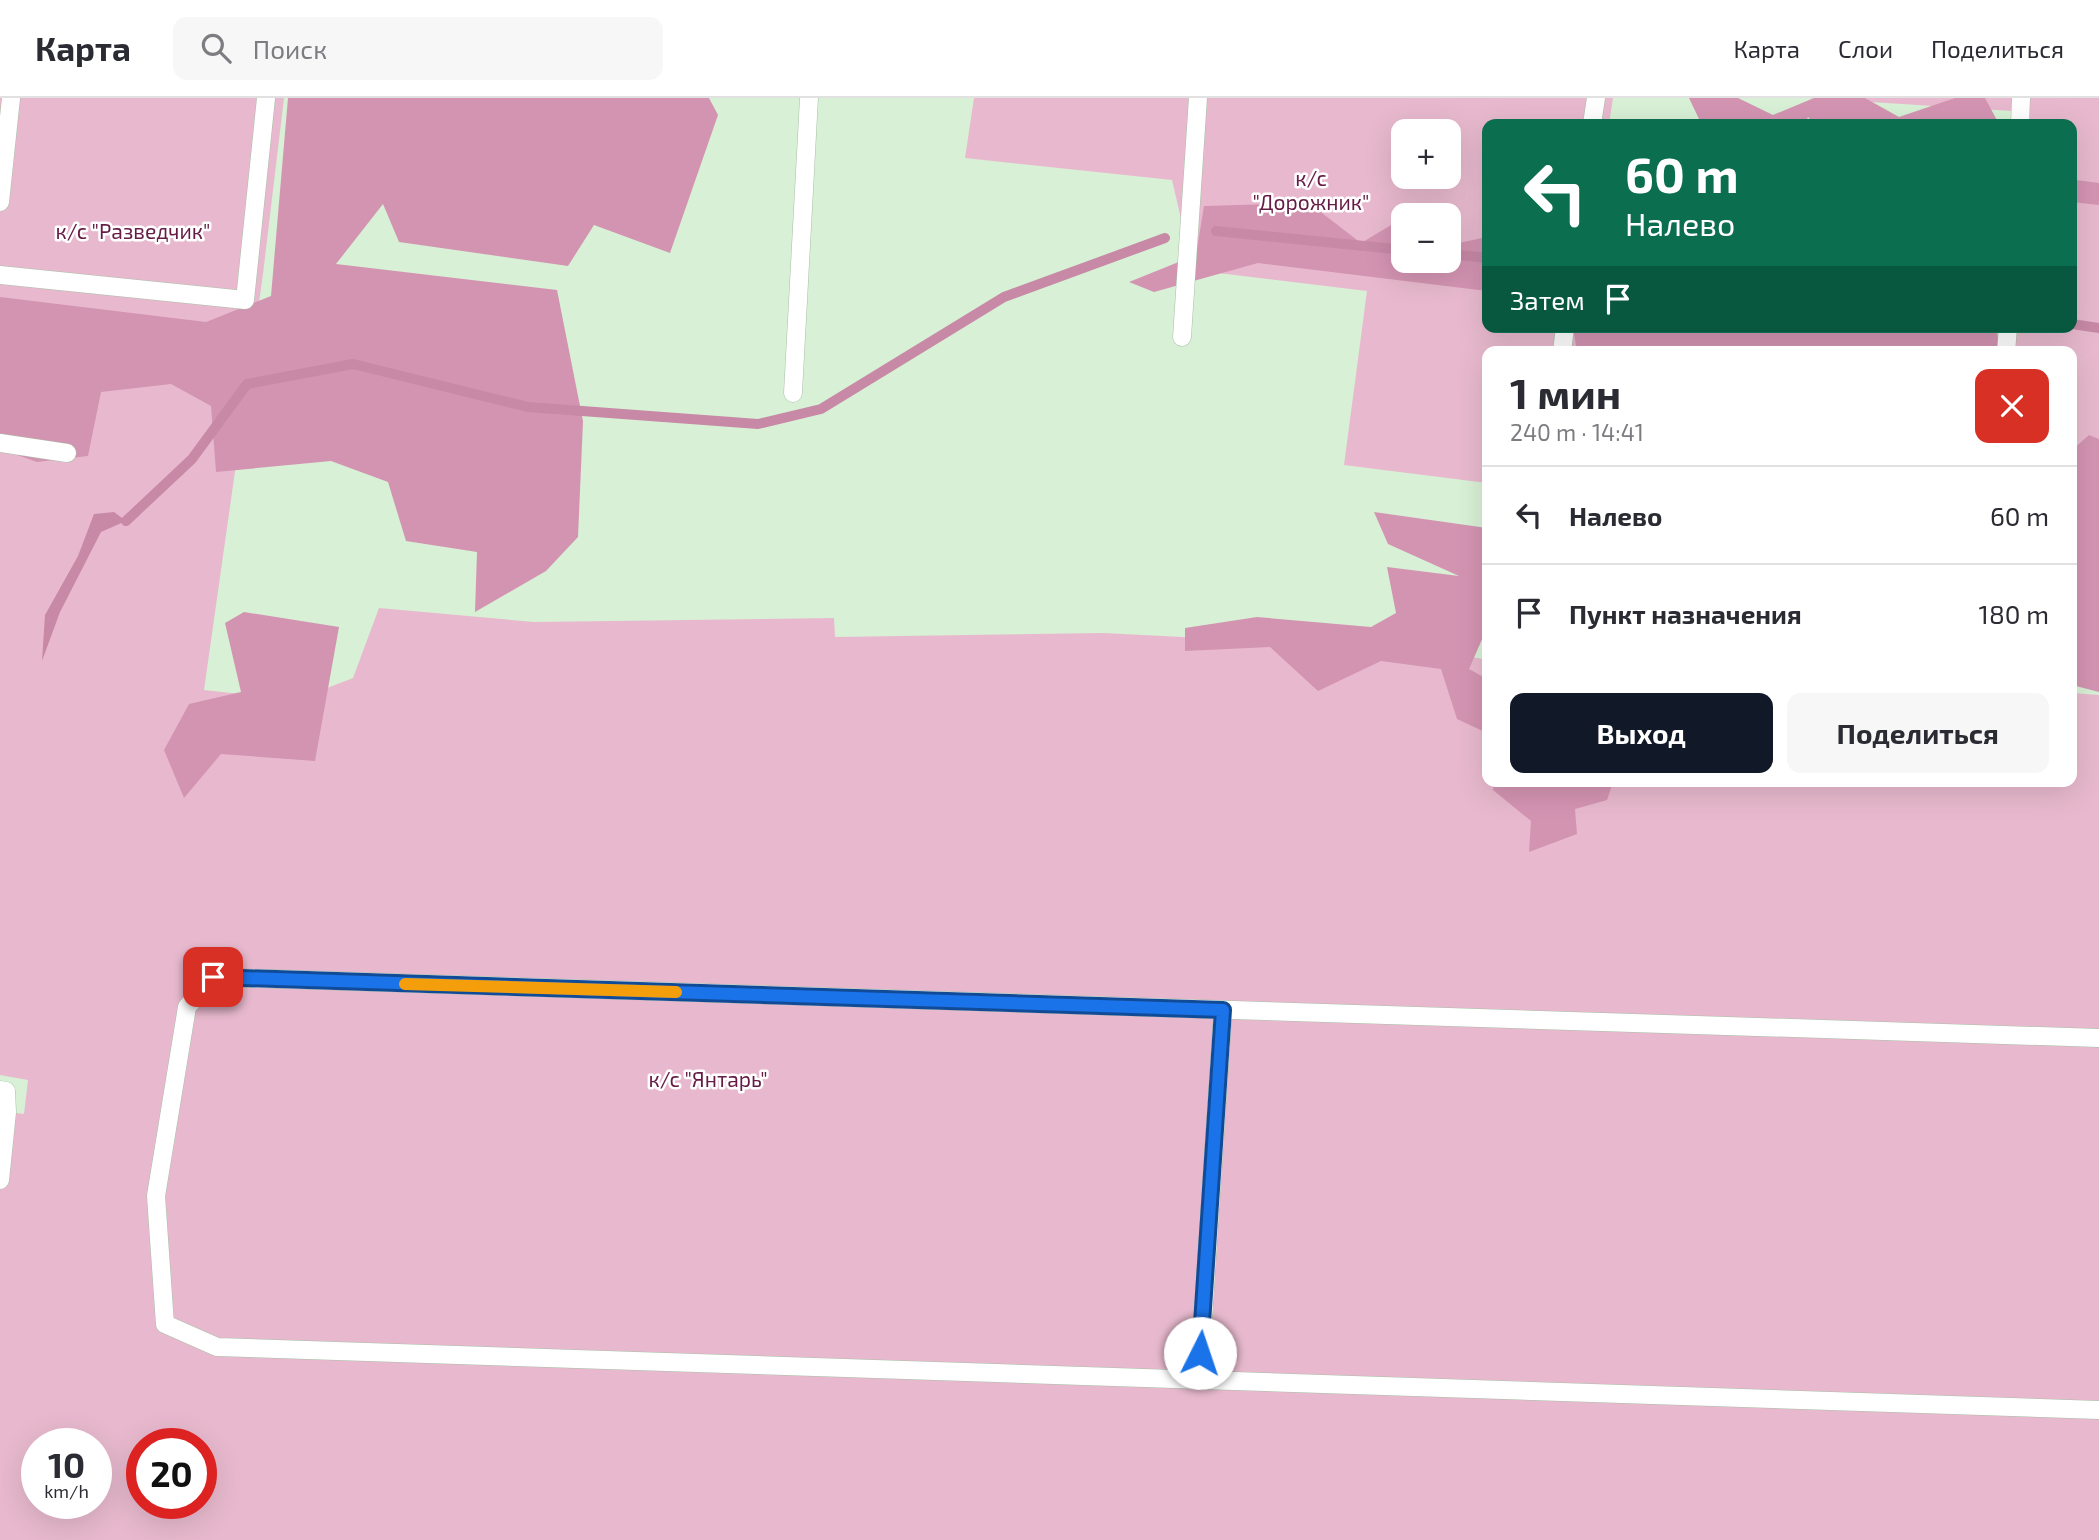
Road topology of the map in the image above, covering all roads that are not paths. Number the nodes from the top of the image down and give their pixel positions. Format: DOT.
graph roads {
  1 [pos="11,98"];
  2 [pos="266,98"];
  3 [pos="808,98"];
  4 [pos="1198,98"];
  5 [pos="1596,98"];
  6 [pos="2021,98"];
  7 [pos="1593,119"];
  8 [pos="2020,119"];
  9 [pos="0,202"];
  10 [pos="0,275"];
  11 [pos="1182,337"];
  12 [pos="793,393"];
  13 [pos="0,443"];
  14 [pos="67,453"];
  15 [pos="1223,1010"];
  16 [pos="2099,1038"];
  17 [pos="0,1090"];
  18 [pos="0,1180"];
  19 [pos="1199,1380"];
  20 [pos="2099,1410"];
  1 -- 9 [label="lane"];
  2 -- 10 [label="lane"];
  3 -- 12 [label="lane"];
  4 -- 11 [label="lane"];
  5 -- 7 [label="lane"];
  6 -- 8 [label="lane"];
  13 -- 14 [label="lane"];
  15 -- 16 [label="lane"];
  15 -- 19 [label="lane"];
  15 -- 19 [label="lane"];
  17 -- 18 [label="lane"];
  19 -- 20 [label="lane"];
}
